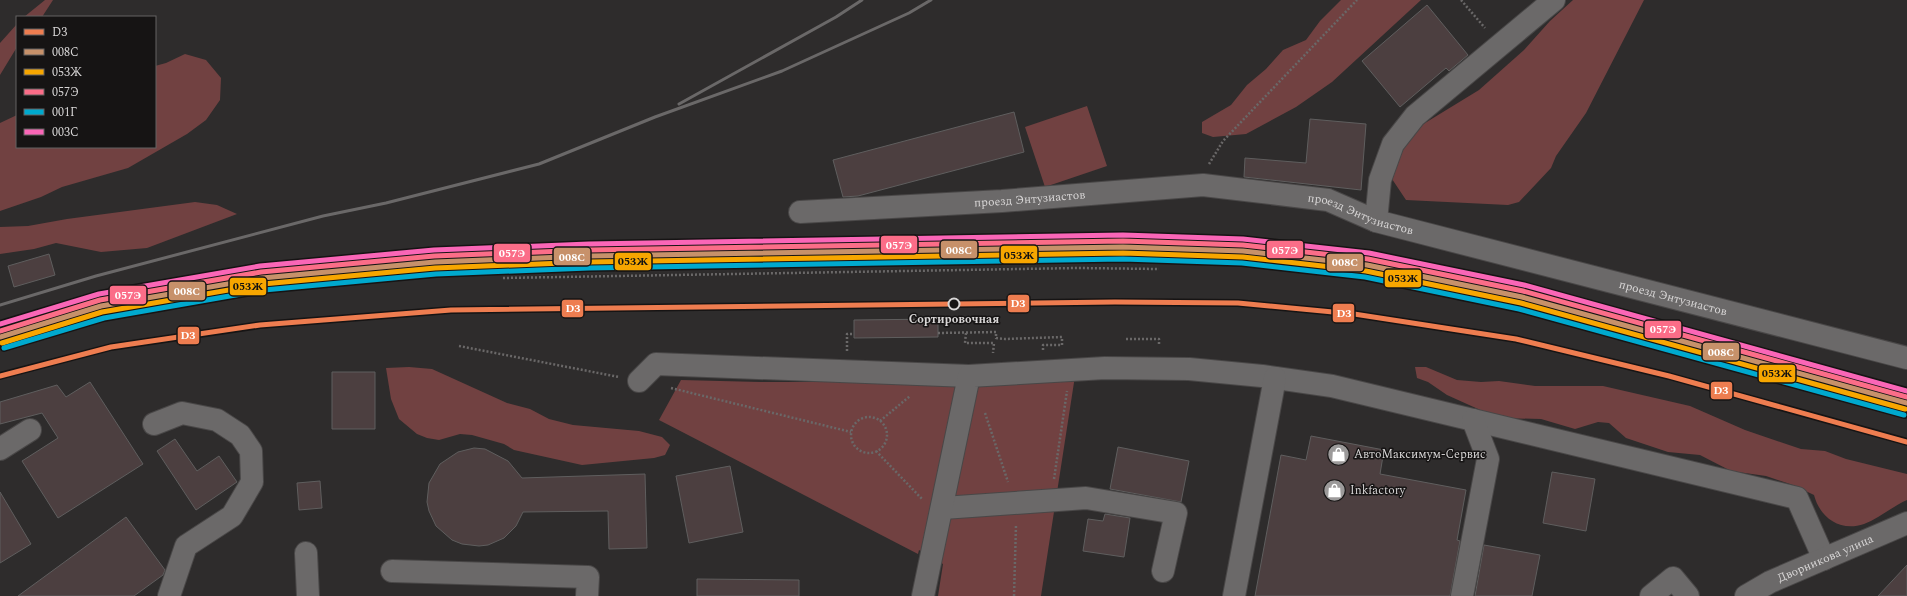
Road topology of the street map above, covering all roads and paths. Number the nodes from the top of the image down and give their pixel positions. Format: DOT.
graph roads {
  1 [pos="1357,0"];
  2 [pos="1461,0"];
  3 [pos="1554,0"];
  4 [pos="1500,46"];
  5 [pos="1203,184"];
  6 [pos="800,212"];
  7 [pos="1376,221"];
  8 [pos="1160,269"];
  9 [pos="503,278"];
  10 [pos="938,333"];
  11 [pos="966,333"];
  12 [pos="854,334"];
  13 [pos="1062,338"];
  14 [pos="1126,339"];
  15 [pos="1159,339"];
  16 [pos="994,344"];
  17 [pos="459,346"];
  18 [pos="847,351"];
  19 [pos="1907,358"];
  20 [pos="1072,371"];
  21 [pos="969,376"];
  22 [pos="1275,378"];
  23 [pos="638,381"];
  24 [pos="1472,420"];
  25 [pos="154,424"];
  26 [pos="30,430"];
  27 [pos="851,432"];
  28 [pos="0,449"];
  29 [pos="876,451"];
  30 [pos="1050,502"];
  31 [pos="942,513"];
  32 [pos="1907,523"];
  33 [pos="306,553"];
  34 [pos="1824,559"];
  35 [pos="392,571"];
  36 [pos="1163,571"];
  37 [pos="1014,592"];
  38 [pos="169,596"];
  39 [pos="308,596"];
  40 [pos="588,596"];
  41 [pos="923,596"];
  42 [pos="1014,596"];
  43 [pos="1234,596"];
  44 [pos="1462,596"];
  45 [pos="1651,596"];
  46 [pos="1688,596"];
  47 [pos="1746,596"];
  1 -- 5 [label="path"];
  2 -- 4 [label="path"];
  3 -- 4 [label="street"];
  4 -- 7 [label="street"];
  5 -- 6 [label="street, проезд Энтузиастов"];
  5 -- 7 [label="street, проезд Энтузиастов"];
  7 -- 19 [label="street, проезд Энтузиастов"];
  8 -- 9 [label="path"];
  10 -- 11 [label="path"];
  11 -- 13 [label="path"];
  11 -- 16 [label="path"];
  12 -- 18 [label="path"];
  14 -- 15 [label="path"];
  17 -- 23 [label="path"];
  20 -- 21 [label="street"];
  20 -- 22 [label="street"];
  20 -- 30 [label="path"];
  21 -- 23 [label="street"];
  21 -- 31 [label="street"];
  22 -- 24 [label="street"];
  22 -- 43 [label="street"];
  23 -- 27 [label="path"];
  24 -- 34 [label="street"];
  24 -- 44 [label="street"];
  25 -- 38 [label="street"];
  26 -- 28 [label="street"];
  27 -- 29 [label="path"];
  27 -- 29 [label="path"];
  29 -- 31 [label="path"];
  30 -- 31 [label="street"];
  30 -- 36 [label="street"];
  31 -- 41 [label="street"];
  32 -- 34 [label="street, Дворникова улица"];
  33 -- 39 [label="street"];
  34 -- 47 [label="street, Дворникова улица"];
  35 -- 40 [label="street"];
  37 -- 42 [label="path"];
  45 -- 46 [label="street"];
}
